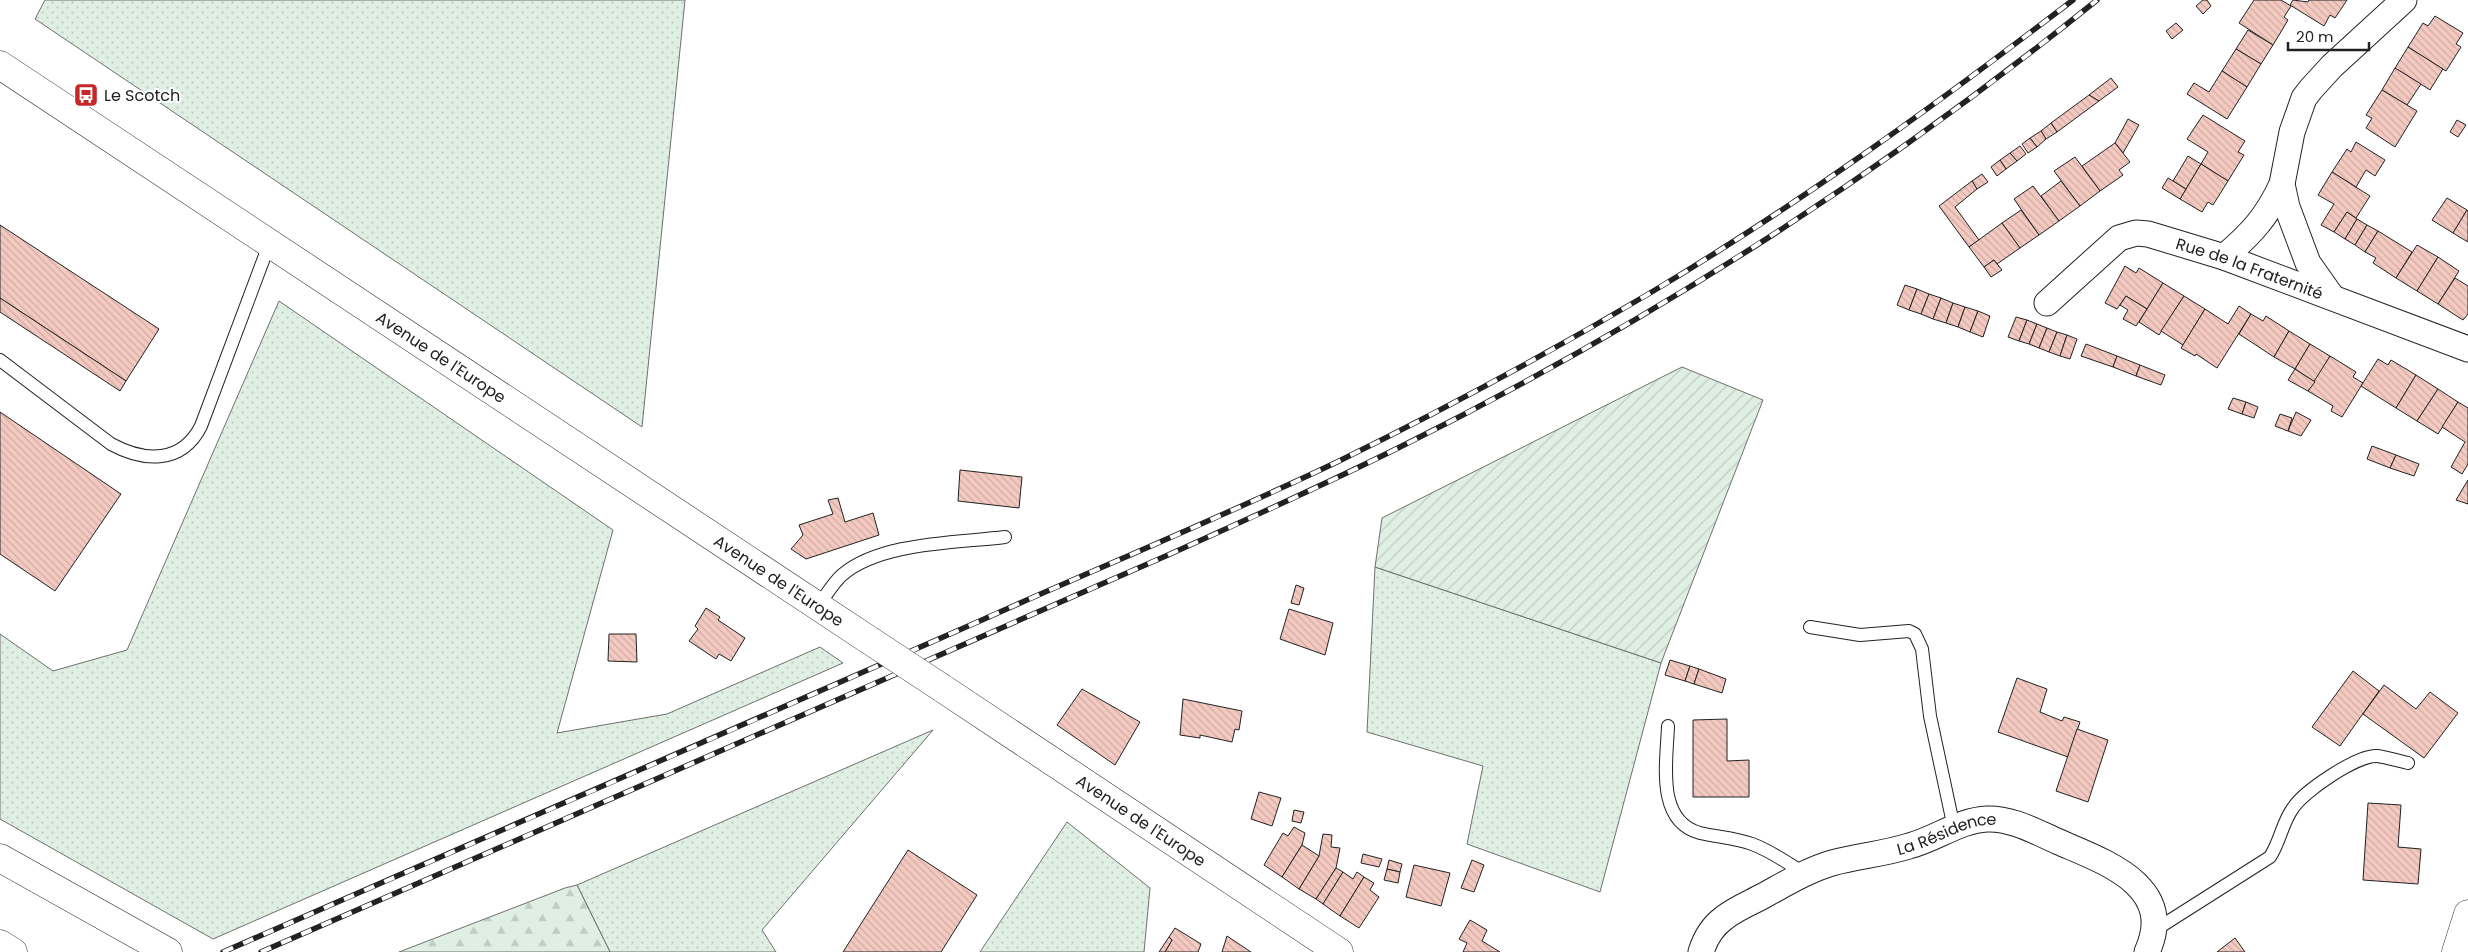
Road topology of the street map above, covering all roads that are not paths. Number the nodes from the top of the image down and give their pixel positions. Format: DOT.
graph roads {
  1 [pos="2404,0"];
  2 [pos="4,65"];
  3 [pos="2282,184"];
  4 [pos="270,242"];
  5 [pos="2224,257"];
  6 [pos="2332,297"];
  7 [pos="2047,303"];
  8 [pos="2468,349"];
  9 [pos="0,360"];
  10 [pos="1005,537"];
  11 [pos="818,606"];
  12 [pos="1810,628"];
  13 [pos="1668,726"];
  14 [pos="2408,763"];
  15 [pos="1954,828"];
  16 [pos="0,858"];
  17 [pos="1805,874"];
  18 [pos="2468,914"];
  19 [pos="2151,941"];
  20 [pos="0,944"];
  21 [pos="13,952"];
  22 [pos="168,952"];
  23 [pos="1339,952"];
  24 [pos="1701,952"];
  25 [pos="2456,952"];
  1 -- 3 [label="street"];
  2 -- 4 [label="main road, Avenue de l'Europe"];
  3 -- 5 [label="street"];
  3 -- 6 [label="street"];
  4 -- 9 [label="lane"];
  4 -- 11 [label="main road, Avenue de l'Europe"];
  5 -- 6 [label="street, Rue de la Fraternité"];
  5 -- 7 [label="street, Rue de la Fraternité"];
  6 -- 8 [label="street, Rue de la Fraternité"];
  10 -- 11 [label="lane"];
  11 -- 23 [label="main road, Avenue de l'Europe, bridge"];
  12 -- 15 [label="lane"];
  13 -- 17 [label="lane"];
  14 -- 19 [label="lane"];
  15 -- 17 [label="street, La Résidence"];
  15 -- 19 [label="street, La Résidence"];
  16 -- 22 [label="main road"];
  17 -- 24 [label="street, La Résidence"];
  18 -- 25 [label="main road"];
  20 -- 21 [label="main road"];
}
